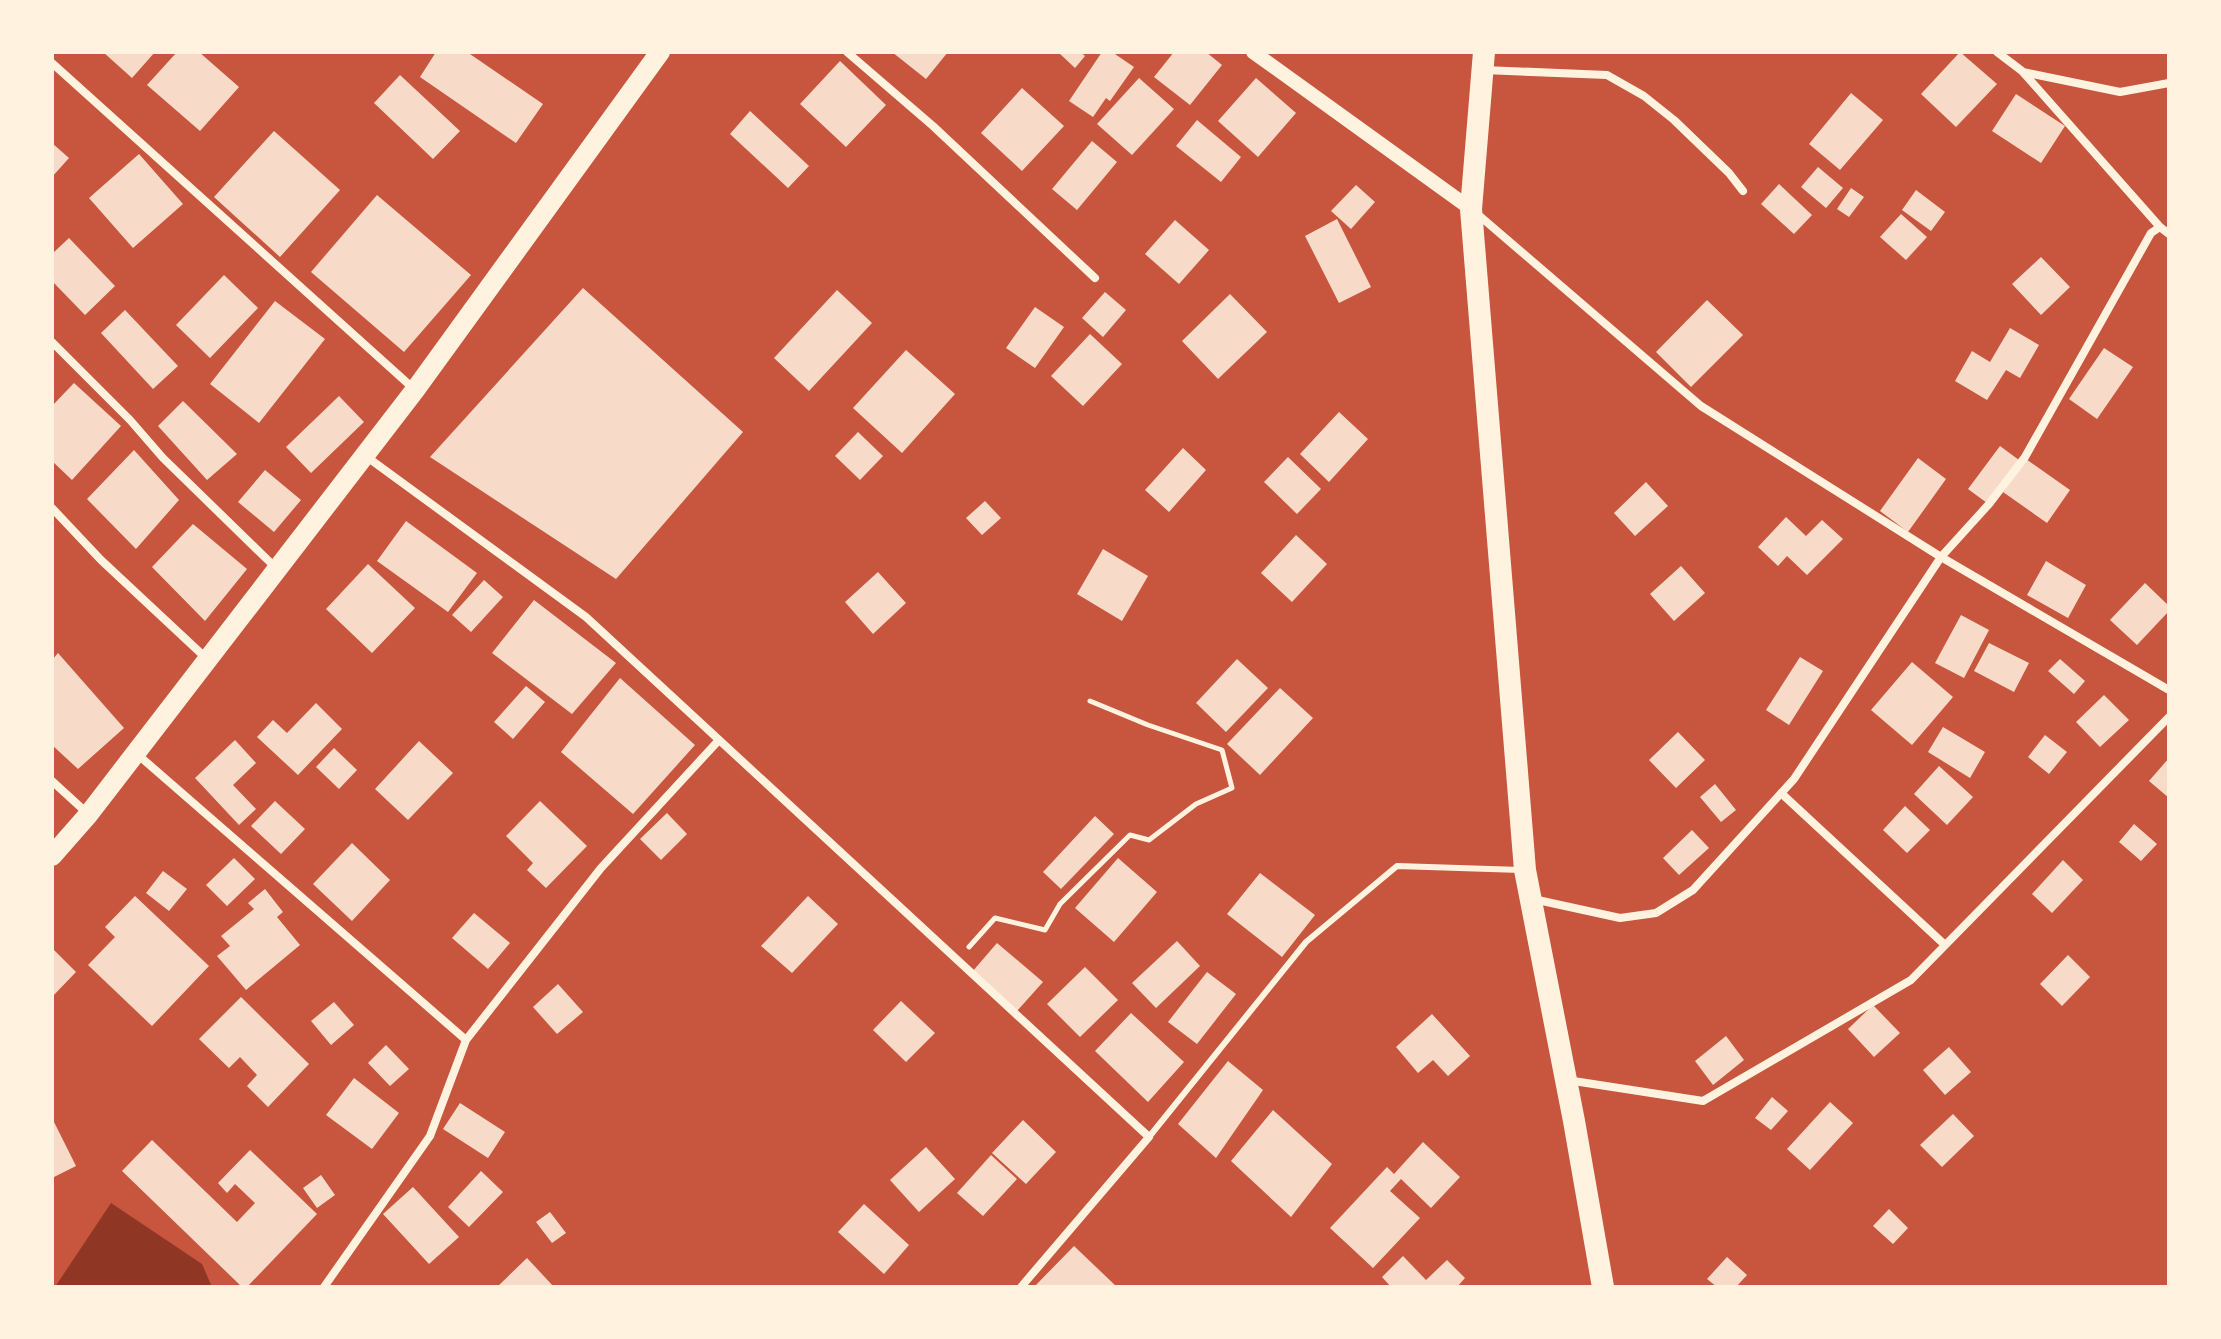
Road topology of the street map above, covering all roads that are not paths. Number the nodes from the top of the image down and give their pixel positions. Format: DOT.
graph roads {
  1 [pos="660,52"];
  2 [pos="847,52"];
  3 [pos="1253,52"];
  4 [pos="1997,52"];
  5 [pos="1484,61"];
  6 [pos="52,63"];
  7 [pos="2022,71"];
  8 [pos="2169,83"];
  9 [pos="1743,191"];
  10 [pos="1471,209"];
  11 [pos="2160,227"];
  12 [pos="2169,234"];
  13 [pos="1095,278"];
  14 [pos="52,342"];
  15 [pos="415,390"];
  16 [pos="365,455"];
  17 [pos="52,508"];
  18 [pos="1941,557"];
  19 [pos="277,569"];
  20 [pos="207,660"];
  21 [pos="2169,690"];
  22 [pos="2169,717"];
  23 [pos="719,740"];
  24 [pos="136,753"];
  25 [pos="52,781"];
  26 [pos="1781,793"];
  27 [pos="88,815"];
  28 [pos="52,856"];
  29 [pos="1525,870"];
  30 [pos="1530,898"];
  31 [pos="1945,945"];
  32 [pos="466,1040"];
  33 [pos="1566,1080"];
  34 [pos="1149,1137"];
  35 [pos="324,1287"];
  36 [pos="1021,1287"];
  37 [pos="1603,1287"];
  1 -- 15 [label="main road"];
  2 -- 13 [label="street"];
  3 -- 10 [label="street"];
  4 -- 7 [label="street"];
  5 -- 9 [label="street"];
  5 -- 10 [label="highway"];
  6 -- 15 [label="street"];
  7 -- 8 [label="street"];
  7 -- 11 [label="street"];
  10 -- 18 [label="street"];
  10 -- 29 [label="highway"];
  11 -- 12 [label="street"];
  11 -- 18 [label="street"];
  14 -- 19 [label="street"];
  15 -- 16 [label="main road"];
  16 -- 19 [label="main road"];
  16 -- 23 [label="street"];
  17 -- 20 [label="street"];
  18 -- 21 [label="street"];
  18 -- 26 [label="street"];
  19 -- 20 [label="main road"];
  20 -- 24 [label="main road"];
  22 -- 31 [label="street"];
  23 -- 32 [label="street"];
  23 -- 34 [label="street"];
  24 -- 27 [label="main road"];
  24 -- 32 [label="street"];
  25 -- 27 [label="street"];
  26 -- 30 [label="street"];
  26 -- 31 [label="street"];
  27 -- 28 [label="main road"];
  29 -- 30 [label="highway"];
  29 -- 34 [label="lane"];
  30 -- 33 [label="highway"];
  31 -- 33 [label="street"];
  32 -- 35 [label="street"];
  33 -- 37 [label="highway"];
  34 -- 36 [label="street"];
}
